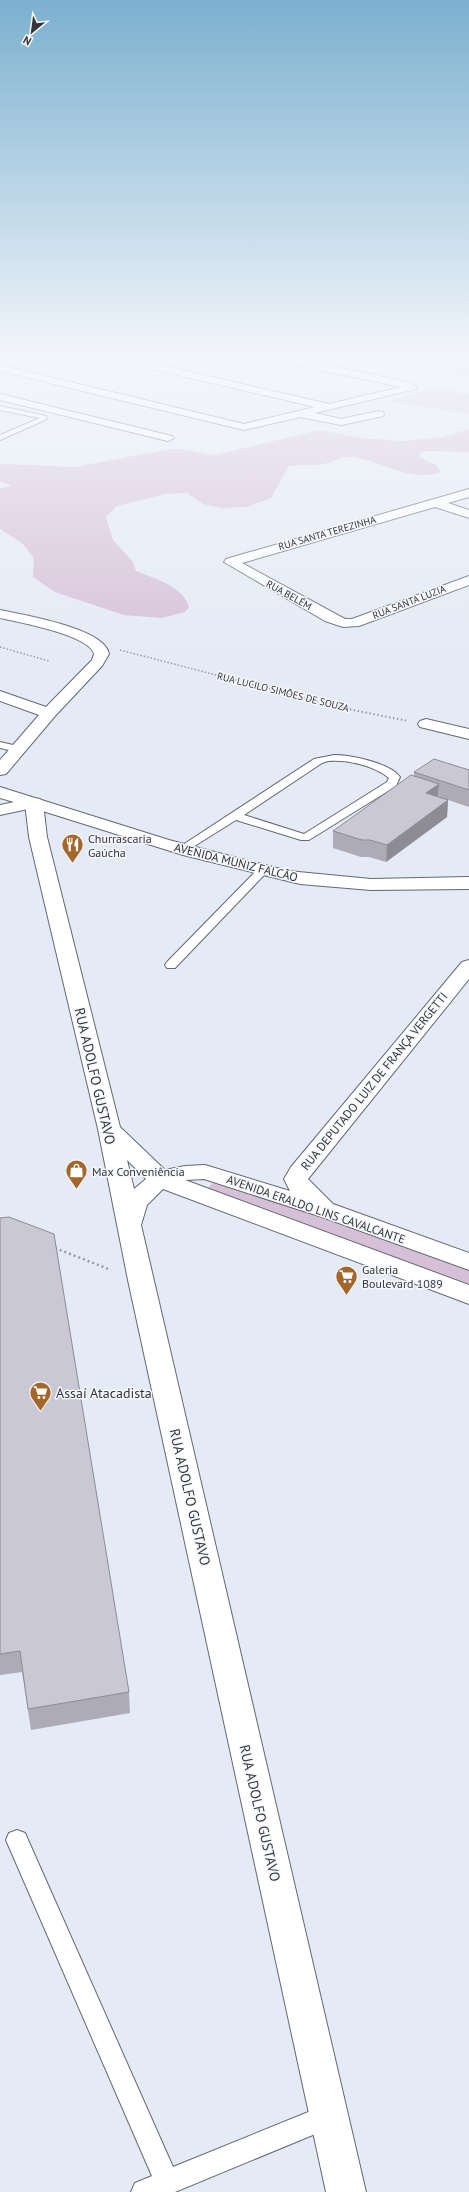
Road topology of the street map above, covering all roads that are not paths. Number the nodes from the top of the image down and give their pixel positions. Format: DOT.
graph roads {
  1 [pos="469,493"];
  2 [pos="434,502"];
  3 [pos="469,514"];
  4 [pos="232,560"];
  5 [pos="469,580"];
  6 [pos="0,614"];
  7 [pos="350,624"];
  8 [pos="0,696"];
  9 [pos="49,713"];
  10 [pos="426,724"];
  11 [pos="469,734"];
  12 [pos="0,746"];
  13 [pos="18,749"];
  14 [pos="0,770"];
  15 [pos="0,792"];
  16 [pos="34,803"];
  17 [pos="0,810"];
  18 [pos="236,816"];
  19 [pos="181,850"];
  20 [pos="262,871"];
  21 [pos="469,883"];
  22 [pos="172,965"];
  23 [pos="469,966"];
  24 [pos="109,1129"];
  25 [pos="162,1180"];
  26 [pos="330,1211"];
  27 [pos="129,1226"];
  28 [pos="469,1262"];
  29 [pos="469,1295"];
  30 [pos="17,1840"];
  31 [pos="328,2116"];
  32 [pos="168,2182"];
  33 [pos="144,2192"];
  34 [pos="346,2192"];
  1 -- 2 [label="street, RUA SANTA TEREZINHA"];
  2 -- 3 [label="street"];
  2 -- 4 [label="street, RUA SANTA TEREZINHA"];
  4 -- 7 [label="street, RUA BELÉM"];
  5 -- 7 [label="street, RUA SANTA LUZIA"];
  6 -- 9 [label="street"];
  8 -- 9 [label="street"];
  9 -- 13 [label="street"];
  10 -- 11 [label="street"];
  12 -- 13 [label="lane"];
  13 -- 14 [label="street"];
  15 -- 16 [label="street, AVENIDA MUNIZ FALCÃO"];
  16 -- 17 [label="street"];
  16 -- 19 [label="street, AVENIDA MUNIZ FALCÃO"];
  16 -- 24 [label="street, RUA ADOLFO GUSTAVO"];
  18 -- 18 [label="lane"];
  18 -- 19 [label="lane"];
  19 -- 20 [label="street, AVENIDA MUNIZ FALCÃO"];
  20 -- 21 [label="street, AVENIDA MUNIZ FALCÃO"];
  20 -- 22 [label="lane"];
  23 -- 26 [label="street, RUA DEPUTADO LUIZ DE FRANÇA VERGETTI"];
  24 -- 25 [label="street"];
  24 -- 27 [label="street, RUA ADOLFO GUSTAVO"];
  25 -- 26 [label="street, AVENIDA ERALDO LINS CAVALCANTE"];
  25 -- 27 [label="street, AVENIDA ERALDO LINS CAVALCANTE"];
  25 -- 29 [label="street"];
  26 -- 28 [label="street, AVENIDA ERALDO LINS CAVALCANTE"];
  27 -- 31 [label="street, RUA ADOLFO GUSTAVO"];
  30 -- 32 [label="lane"];
  31 -- 32 [label="lane"];
  31 -- 34 [label="street, RUA ADOLFO GUSTAVO"];
  32 -- 33 [label="lane"];
}
